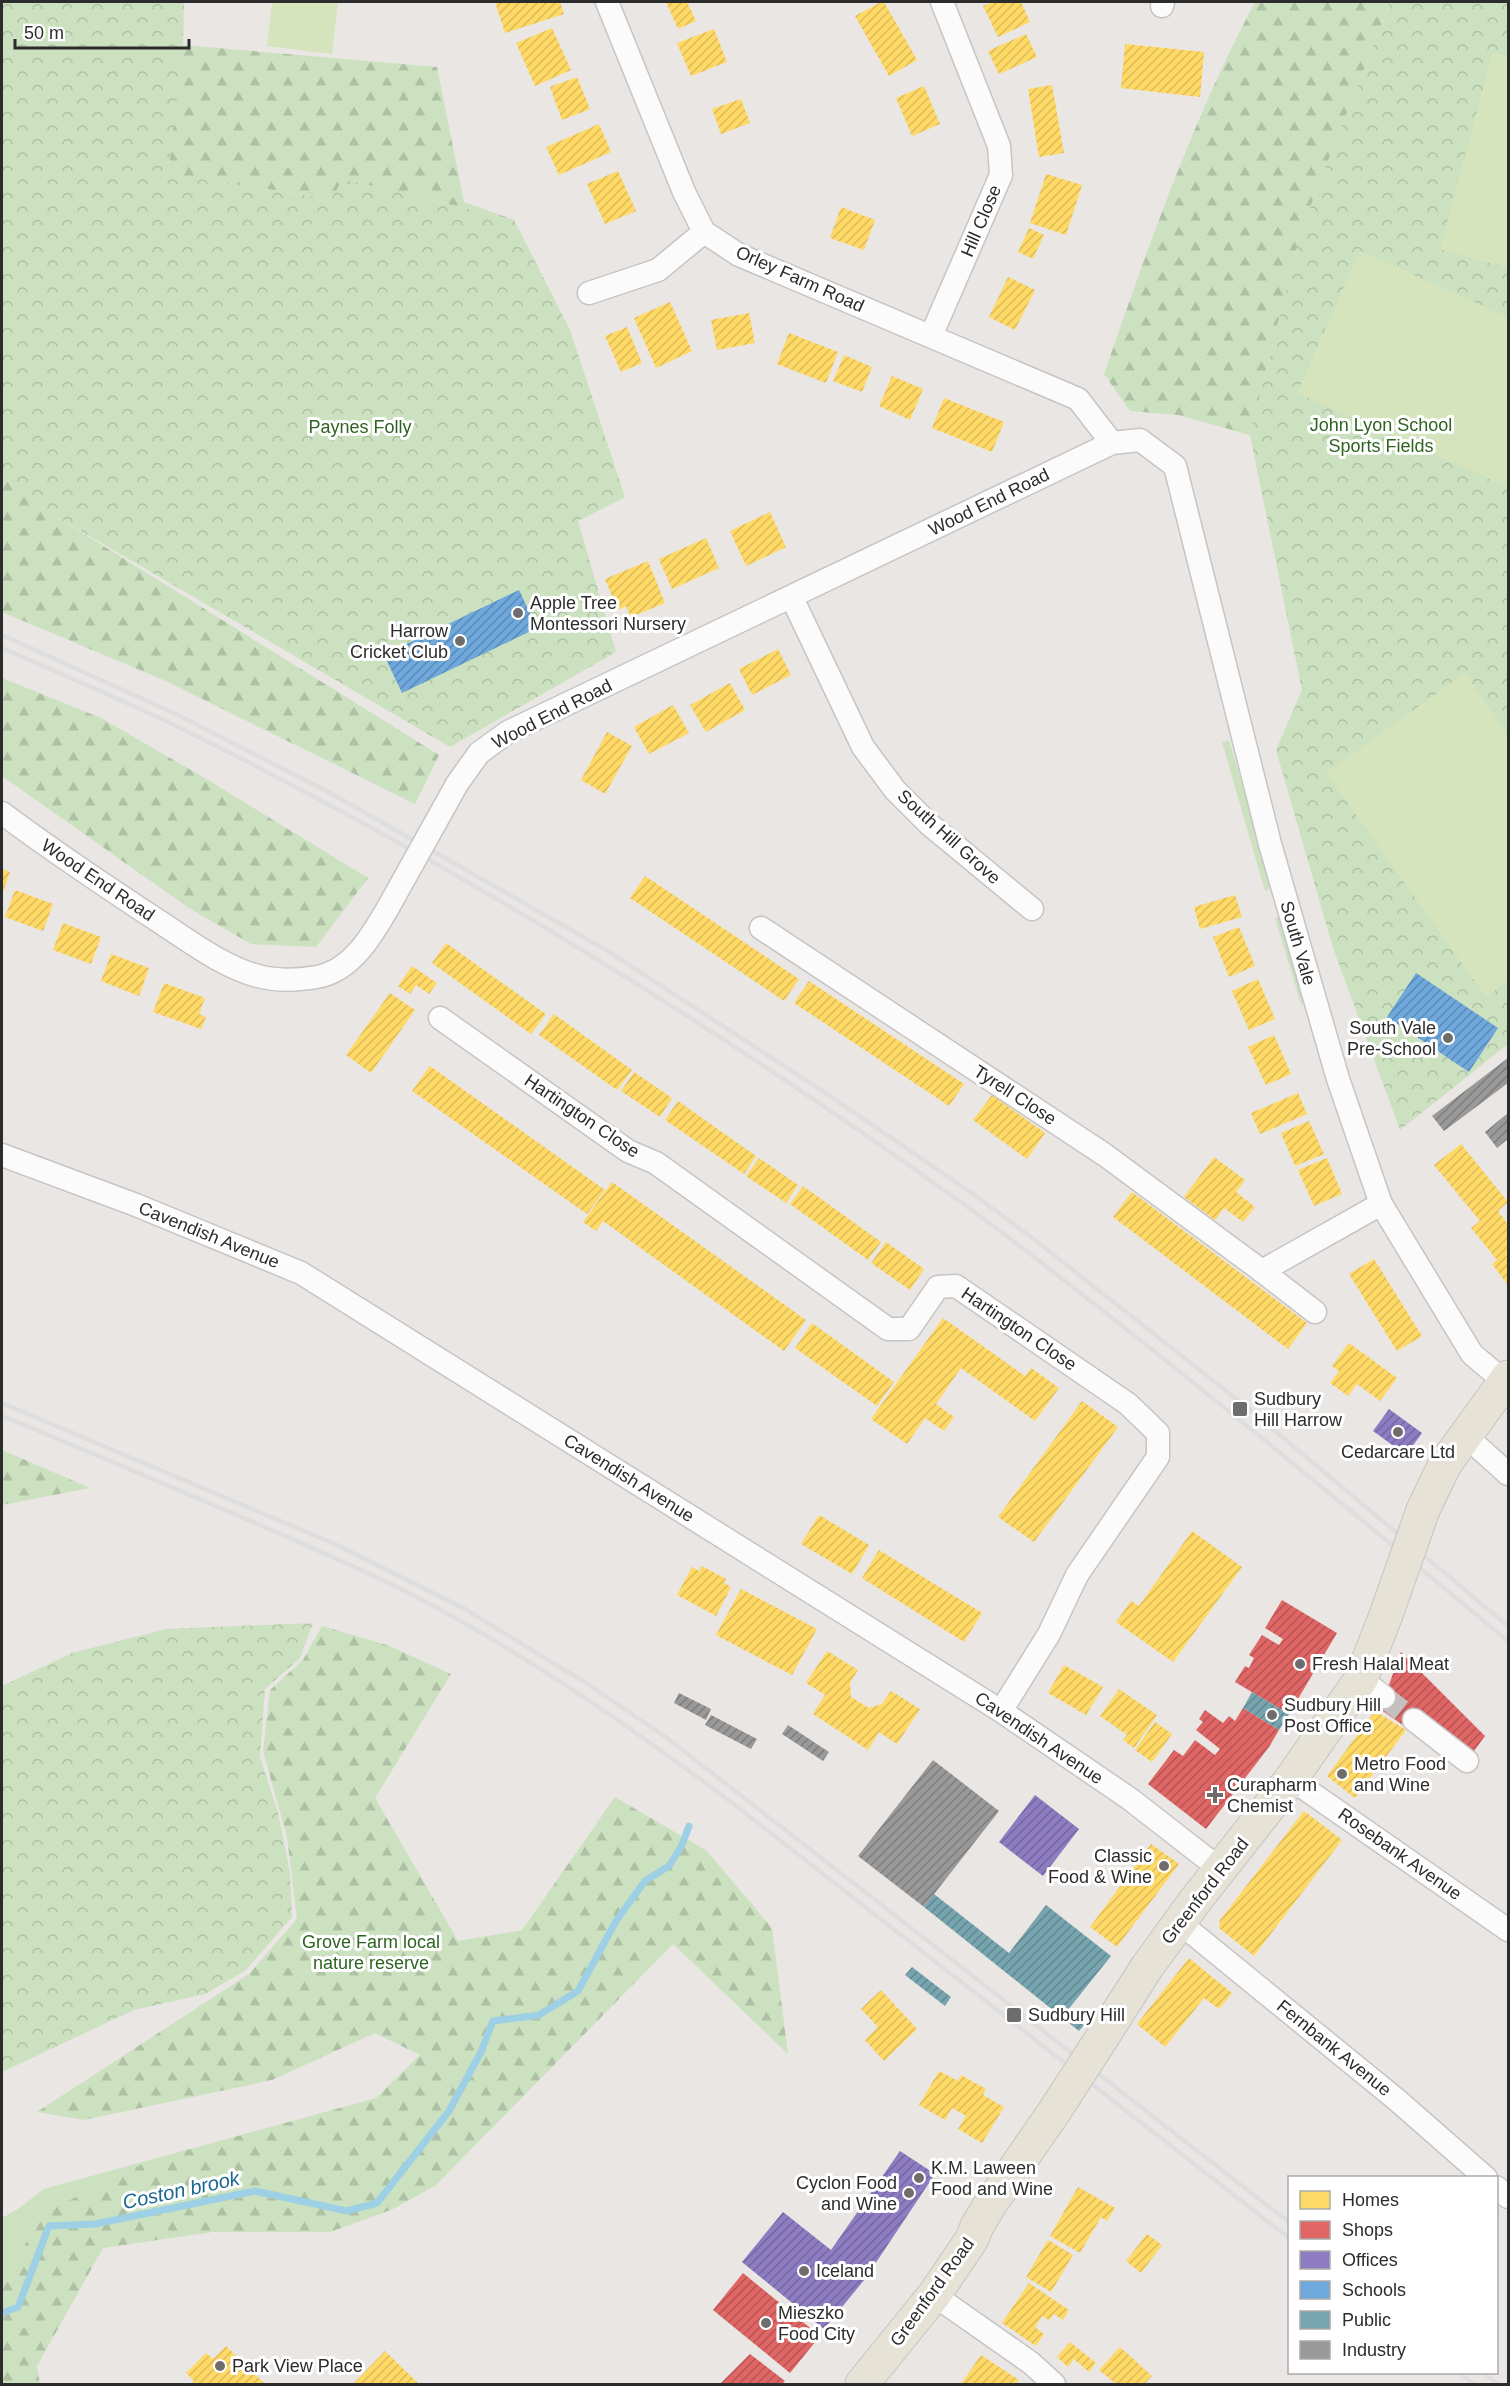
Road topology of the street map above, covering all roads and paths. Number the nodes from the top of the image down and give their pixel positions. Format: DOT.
graph roads {
  1 [pos="607,2"];
  2 [pos="942,2"];
  3 [pos="704,232"];
  4 [pos="590,293"];
  5 [pos="931,336"];
  6 [pos="1112,443"];
  7 [pos="1175,466"];
  8 [pos="792,598"];
  9 [pos="2,813"];
  10 [pos="1032,909"];
  11 [pos="761,928"];
  12 [pos="440,1018"];
  13 [pos="2,1155"];
  14 [pos="1381,1204"];
  15 [pos="1262,1271"];
  16 [pos="1315,1312"];
  17 [pos="1507,1379"];
  18 [pos="1467,1437"];
  19 [pos="1509,1474"];
  20 [pos="1001,1711"];
  21 [pos="1414,1720"];
  22 [pos="1467,1761"];
  23 [pos="1291,1779"];
  24 [pos="1220,1869"];
  25 [pos="1180,1923"];
  26 [pos="1509,1930"];
  27 [pos="1484,2176"];
  28 [pos="934,2295"];
  29 [pos="862,2385"];
  30 [pos="1054,2385"];
  1 -- 3 [label="street"];
  2 -- 5 [label="street, Hill Close"];
  3 -- 4 [label="street"];
  3 -- 5 [label="street, Orley Farm Road"];
  5 -- 6 [label="street, Orley Farm Road"];
  6 -- 7 [label="street, Wood End Road"];
  6 -- 8 [label="street, Wood End Road"];
  7 -- 14 [label="street, South Vale"];
  8 -- 9 [label="street, Wood End Road, bridge"];
  8 -- 10 [label="street, South Hill Grove"];
  11 -- 15 [label="street, Tyrell Close"];
  12 -- 20 [label="street, Hartington Close"];
  13 -- 20 [label="street, Cavendish Avenue"];
  14 -- 15 [label="street"];
  14 -- 17 [label="street, South Vale"];
  15 -- 16 [label="street, Tyrell Close"];
  17 -- 18 [label="main road, Greenford Road"];
  18 -- 19 [label="street"];
  18 -- 23 [label="main road, Greenford Road, bridge"];
  20 -- 24 [label="street, Cavendish Avenue"];
  21 -- 22 [label="street"];
  23 -- 24 [label="main road, Greenford Road"];
  23 -- 26 [label="street, Rosebank Avenue"];
  24 -- 25 [label="main road, Greenford Road"];
  25 -- 27 [label="street, Fernbank Avenue"];
  25 -- 28 [label="main road, Greenford Road, bridge"];
  28 -- 29 [label="main road, Greenford Road"];
  28 -- 30 [label="street"];
}
